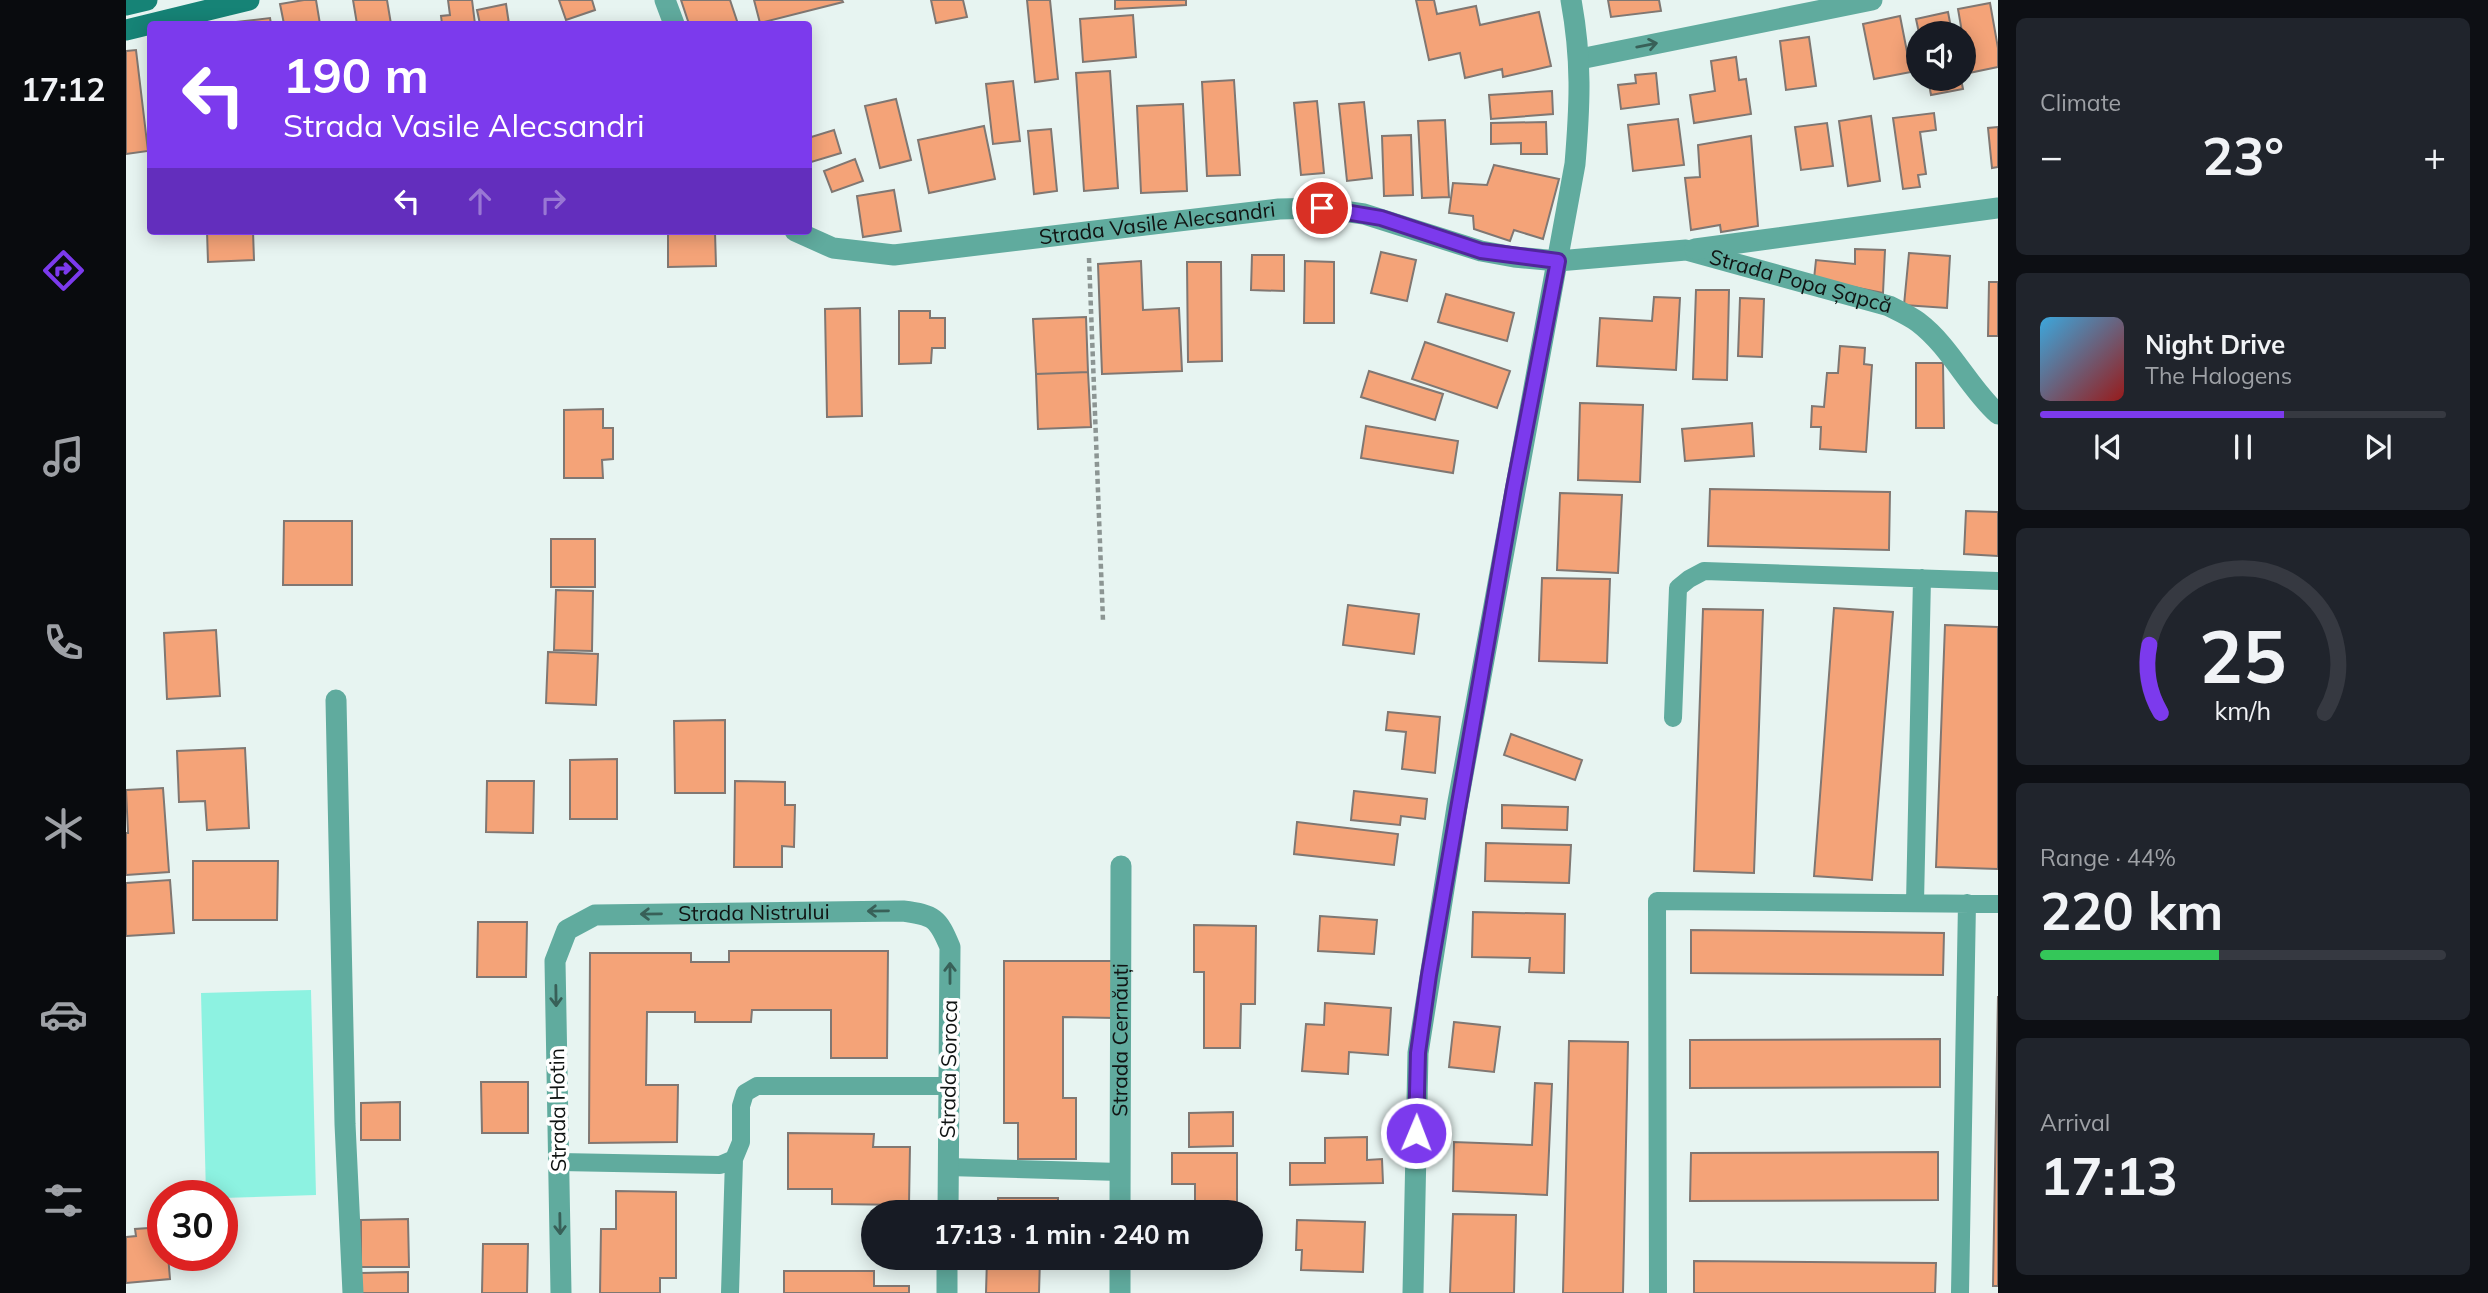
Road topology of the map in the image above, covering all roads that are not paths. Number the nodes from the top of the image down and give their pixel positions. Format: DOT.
graph roads {
  1 [pos="147,0"];
  2 [pos="249,0"];
  3 [pos="665,0"];
  4 [pos="1571,0"];
  5 [pos="1872,0"];
  6 [pos="126,5"];
  7 [pos="163,21"];
  8 [pos="673,21"];
  9 [pos="147,25"];
  10 [pos="126,30"];
  11 [pos="1580,59"];
  12 [pos="1998,208"];
  13 [pos="804,235"];
  14 [pos="1686,250"];
  15 [pos="1558,261"];
  16 [pos="1998,414"];
  17 [pos="1922,578"];
  18 [pos="1998,581"];
  19 [pos="336,699"];
  20 [pos="1673,718"];
  21 [pos="1121,866"];
  22 [pos="1915,903"];
  23 [pos="1967,903"];
  24 [pos="1998,904"];
  25 [pos="942,926"];
  26 [pos="568,930"];
  27 [pos="949,1086"];
  28 [pos="734,1159"];
  29 [pos="560,1162"];
  30 [pos="948,1167"];
  31 [pos="1120,1172"];
  32 [pos="948,1200"];
  33 [pos="1120,1200"];
  34 [pos="947,1270"];
  35 [pos="1120,1270"];
  36 [pos="353,1293"];
  37 [pos="561,1293"];
  38 [pos="730,1293"];
  39 [pos="947,1293"];
  40 [pos="1121,1293"];
  41 [pos="1413,1293"];
  42 [pos="1658,1293"];
  43 [pos="1960,1293"];
  1 -- 6 [label="main road"];
  2 -- 7 [label="main road"];
  3 -- 8 [label="street"];
  4 -- 11 [label="street"];
  11 -- 5 [label="street, one-way"];
  9 -- 10 [label="main road"];
  11 -- 15 [label="street"];
  12 -- 14 [label="street"];
  13 -- 15 [label="street, Strada Vasile Alecsandri"];
  14 -- 15 [label="street, Strada Popa Șapcă"];
  14 -- 16 [label="street, Strada Popa Șapcă"];
  15 -- 41 [label="street"];
  17 -- 18 [label="lane"];
  17 -- 20 [label="lane"];
  17 -- 22 [label="lane"];
  19 -- 36 [label="street"];
  21 -- 31 [label="street, Strada Cernăuți"];
  22 -- 23 [label="lane"];
  22 -- 42 [label="lane"];
  23 -- 24 [label="lane"];
  23 -- 43 [label="lane"];
  25 -- 26 [label="street, Strada Nistrului, one-way"];
  27 -- 25 [label="street, Strada Soroca, one-way"];
  26 -- 29 [label="street, Strada Hotin, one-way"];
  27 -- 28 [label="lane"];
  27 -- 30 [label="street, Strada Soroca"];
  28 -- 29 [label="lane"];
  28 -- 38 [label="lane"];
  29 -- 37 [label="street, Strada Hotin, one-way"];
  30 -- 31 [label="lane"];
  30 -- 32 [label="street, Strada Soroca"];
  31 -- 33 [label="street, Strada Cernăuți"];
  34 -- 39 [label="street"];
  35 -- 40 [label="street"];
}
